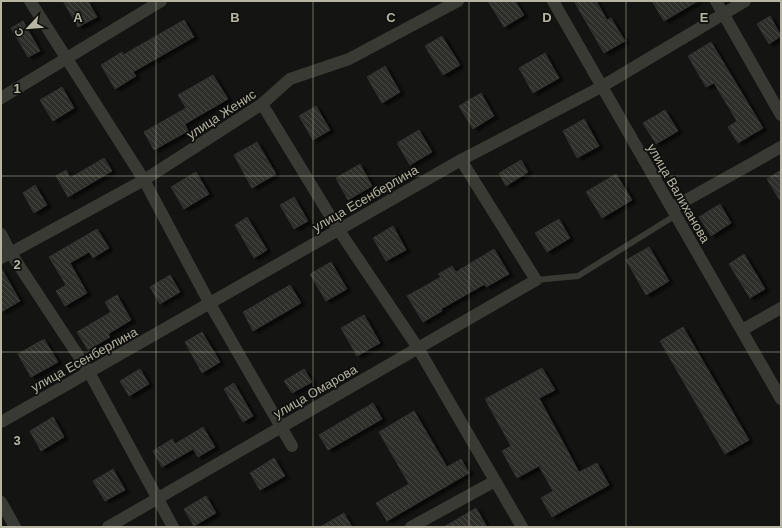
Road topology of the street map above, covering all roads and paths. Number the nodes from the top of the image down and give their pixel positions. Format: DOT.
graph roads {
  1 [pos="30,1"];
  2 [pos="161,1"];
  3 [pos="458,1"];
  4 [pos="552,1"];
  5 [pos="716,1"];
  6 [pos="745,1"];
  7 [pos="724,13"];
  8 [pos="66,58"];
  9 [pos="601,87"];
  10 [pos="1,98"];
  11 [pos="262,104"];
  12 [pos="781,115"];
  13 [pos="781,147"];
  14 [pos="461,160"];
  15 [pos="144,180"];
  16 [pos="674,211"];
  17 [pos="338,229"];
  18 [pos="1,234"];
  19 [pos="6,255"];
  20 [pos="536,280"];
  21 [pos="210,304"];
  22 [pos="781,308"];
  23 [pos="742,330"];
  24 [pos="418,348"];
  25 [pos="89,372"];
  26 [pos="781,399"];
  27 [pos="1,422"];
  28 [pos="281,427"];
  29 [pos="292,446"];
  30 [pos="495,481"];
  31 [pos="158,498"];
  32 [pos="1,502"];
  33 [pos="15,527"];
  34 [pos="108,527"];
  35 [pos="173,527"];
  36 [pos="411,527"];
  37 [pos="522,527"];
  1 -- 8 [label="street"];
  2 -- 8 [label="street"];
  3 -- 11 [label="street, улица Женис"];
  4 -- 9 [label="street, улица Валиханова"];
  5 -- 7 [label="street"];
  6 -- 7 [label="street, улица Есенберлина"];
  7 -- 9 [label="street, улица Есенберлина"];
  7 -- 12 [label="street"];
  8 -- 10 [label="street"];
  8 -- 15 [label="street"];
  9 -- 14 [label="street, улица Есенберлина"];
  9 -- 16 [label="street, улица Валиханова"];
  11 -- 15 [label="street, улица Женис"];
  11 -- 17 [label="street"];
  13 -- 16 [label="street"];
  14 -- 17 [label="street, улица Есенберлина"];
  14 -- 20 [label="street"];
  15 -- 19 [label="street, улица Женис"];
  15 -- 21 [label="street"];
  16 -- 20 [label="lane"];
  16 -- 23 [label="street, улица Валиханова"];
  17 -- 21 [label="street, улица Есенберлина"];
  17 -- 24 [label="street"];
  18 -- 19 [label="street"];
  19 -- 25 [label="street"];
  20 -- 24 [label="street, улица Омарова"];
  21 -- 25 [label="street, улица Есенберлина"];
  21 -- 28 [label="street"];
  22 -- 23 [label="street"];
  23 -- 26 [label="street, улица Валиханова"];
  24 -- 28 [label="street, улица Омарова"];
  24 -- 30 [label="street"];
  25 -- 27 [label="street, улица Есенберлина"];
  25 -- 31 [label="street"];
  28 -- 29 [label="street"];
  28 -- 31 [label="street, улица Омарова"];
  30 -- 36 [label="street"];
  30 -- 37 [label="street"];
  31 -- 34 [label="street, улица Омарова"];
  31 -- 35 [label="street"];
  32 -- 33 [label="street"];
}
